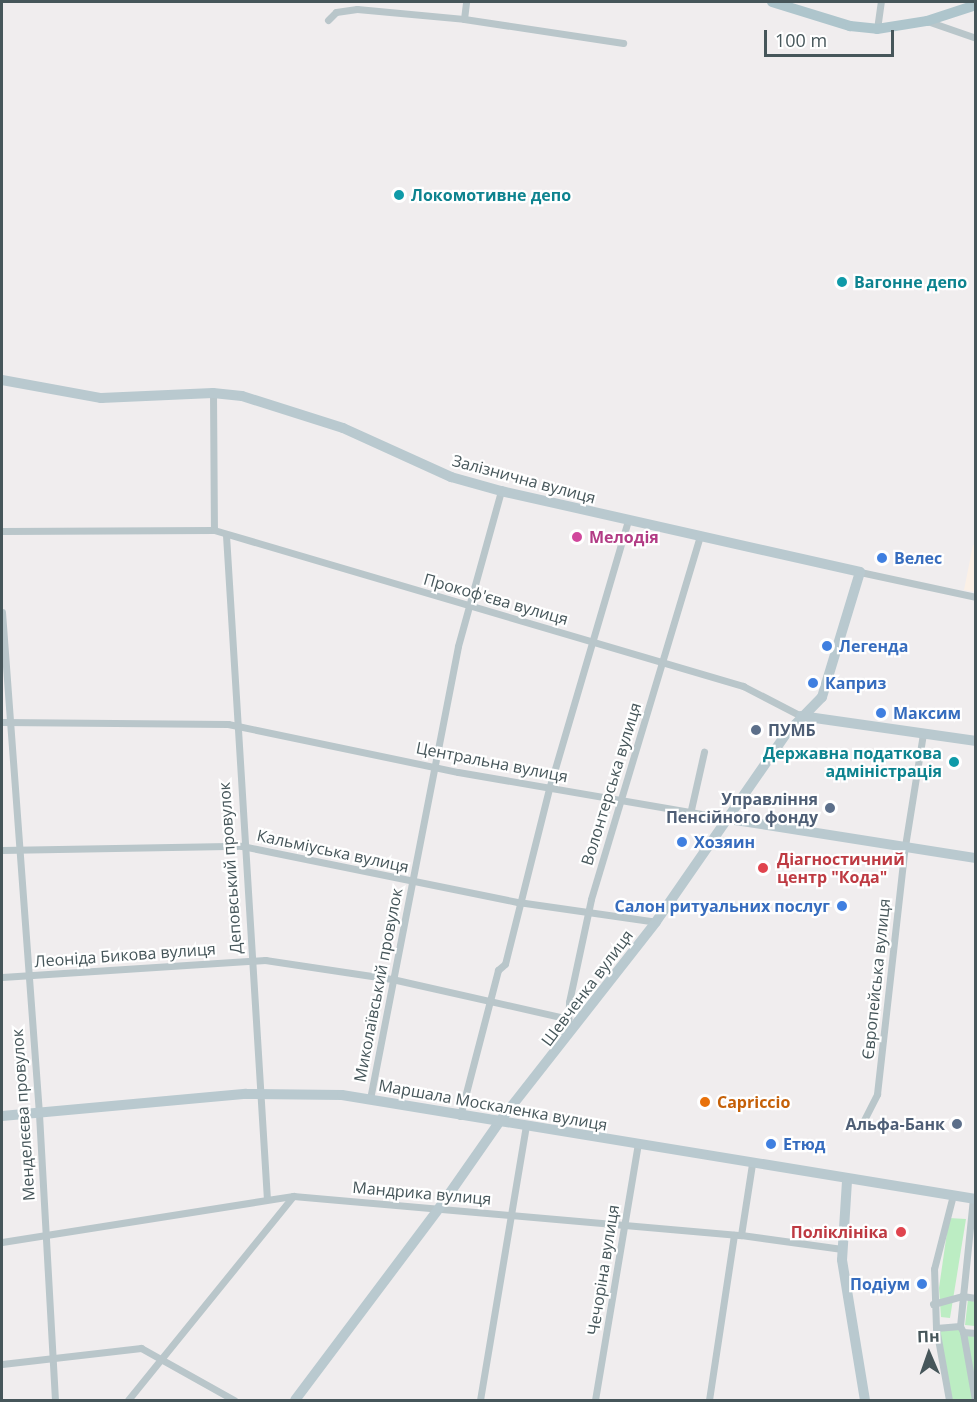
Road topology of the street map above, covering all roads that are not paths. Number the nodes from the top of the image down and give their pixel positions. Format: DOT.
graph roads {
  1 [pos="466,2"];
  2 [pos="772,2"];
  3 [pos="881,2"];
  4 [pos="975,5"];
  5 [pos="464,19"];
  6 [pos="328,20"];
  7 [pos="927,21"];
  8 [pos="877,29"];
  9 [pos="975,38"];
  10 [pos="623,43"];
  11 [pos="2,380"];
  12 [pos="213,393"];
  13 [pos="501,491"];
  14 [pos="628,521"];
  15 [pos="214,530"];
  16 [pos="2,531"];
  17 [pos="226,535"];
  18 [pos="699,538"];
  19 [pos="860,572"];
  20 [pos="975,597"];
  21 [pos="470,608"];
  22 [pos="2,612"];
  23 [pos="595,643"];
  24 [pos="663,663"];
  25 [pos="801,716"];
  26 [pos="4,722"];
  27 [pos="235,727"];
  28 [pos="923,733"];
  29 [pos="975,741"];
  30 [pos="704,752"];
  31 [pos="436,768"];
  32 [pos="549,789"];
  33 [pos="618,801"];
  34 [pos="690,814"];
  35 [pos="729,819"];
  36 [pos="242,846"];
  37 [pos="905,846"];
  38 [pos="20,849"];
  39 [pos="2,850"];
  40 [pos="975,858"];
  41 [pos="411,882"];
  42 [pos="518,902"];
  43 [pos="588,911"];
  44 [pos="656,922"];
  45 [pos="249,959"];
  46 [pos="26,976"];
  47 [pos="2,977"];
  48 [pos="392,979"];
  49 [pos="489,1004"];
  50 [pos="569,1019"];
  51 [pos="566,1041"];
  52 [pos="259,1094"];
  53 [pos="370,1099"];
  54 [pos="39,1114"];
  55 [pos="2,1116"];
  56 [pos="459,1116"];
  57 [pos="864,1120"];
  58 [pos="500,1121"];
  59 [pos="526,1126"];
  60 [pos="638,1144"];
  61 [pos="752,1164"];
  62 [pos="848,1181"];
  63 [pos="953,1195"];
  64 [pos="293,1197"];
  65 [pos="974,1198"];
  66 [pos="267,1199"];
  67 [pos="440,1207"];
  68 [pos="512,1214"];
  69 [pos="623,1225"];
  70 [pos="737,1235"];
  71 [pos="45,1236"];
  72 [pos="2,1242"];
  73 [pos="842,1249"];
  74 [pos="962,1296"];
  75 [pos="975,1298"];
  76 [pos="933,1304"];
  77 [pos="936,1328"];
  78 [pos="961,1329"];
  79 [pos="975,1333"];
  80 [pos="52,1357"];
  81 [pos="165,1358"];
  82 [pos="2,1364"];
  83 [pos="55,1401"];
  84 [pos="128,1401"];
  85 [pos="234,1401"];
  86 [pos="295,1401"];
  87 [pos="480,1401"];
  88 [pos="595,1401"];
  89 [pos="709,1401"];
  90 [pos="865,1401"];
  91 [pos="949,1401"];
  92 [pos="975,1401"];
  1 -- 5 [label="street"];
  2 -- 8 [label="main road"];
  3 -- 8 [label="street"];
  4 -- 7 [label="main road"];
  5 -- 6 [label="street"];
  5 -- 10 [label="street"];
  7 -- 8 [label="main road"];
  7 -- 9 [label="street"];
  11 -- 12 [label="street, Залізнична вулиця"];
  12 -- 13 [label="street, Залізнична вулиця"];
  12 -- 15 [label="street"];
  13 -- 14 [label="street, Залізнична вулиця"];
  13 -- 21 [label="street, Миколаївський провулок"];
  14 -- 18 [label="street, Залізнична вулиця"];
  14 -- 23 [label="street"];
  15 -- 16 [label="street, Прокоф'єва вулиця"];
  15 -- 17 [label="street, Прокоф'єва вулиця"];
  17 -- 21 [label="street, Прокоф'єва вулиця"];
  17 -- 27 [label="street, Деповський провулок"];
  18 -- 19 [label="street, Залізнична вулиця"];
  18 -- 24 [label="street, Волонтерська вулиця"];
  19 -- 20 [label="street, Залізнична вулиця"];
  19 -- 25 [label="street, Шевченка вулиця"];
  21 -- 23 [label="street, Прокоф'єва вулиця"];
  21 -- 31 [label="street, Миколаївський провулок"];
  22 -- 26 [label="street, Менделєєва провулок"];
  23 -- 24 [label="street, Прокоф'єва вулиця"];
  23 -- 32 [label="street"];
  24 -- 25 [label="street, Прокоф'єва вулиця"];
  24 -- 33 [label="street, Волонтерська вулиця"];
  25 -- 28 [label="street, Прокоф'єва вулиця"];
  25 -- 35 [label="street, Шевченка вулиця"];
  26 -- 27 [label="street, Центральна вулиця"];
  26 -- 38 [label="street, Менделєєва провулок"];
  27 -- 31 [label="street, Центральна вулиця"];
  27 -- 36 [label="street, Деповський провулок"];
  28 -- 29 [label="street, Прокоф'єва вулиця"];
  28 -- 37 [label="street, Європейська вулиця"];
  30 -- 34 [label="street"];
  31 -- 32 [label="street, Центральна вулиця"];
  31 -- 41 [label="street, Миколаївський провулок"];
  32 -- 33 [label="street, Центральна вулиця"];
  32 -- 42 [label="street"];
  33 -- 34 [label="street, Центральна вулиця"];
  33 -- 43 [label="street, Волонтерська вулиця"];
  34 -- 35 [label="street, Центральна вулиця"];
  35 -- 37 [label="street, Центральна вулиця"];
  35 -- 44 [label="street, Шевченка вулиця"];
  36 -- 38 [label="street, Кальміуська вулиця"];
  36 -- 41 [label="street, Кальміуська вулиця"];
  36 -- 45 [label="street, Деповський провулок"];
  37 -- 40 [label="street, Центральна вулиця"];
  37 -- 57 [label="street, Європейська вулиця"];
  38 -- 39 [label="street, Кальміуська вулиця"];
  38 -- 46 [label="street, Менделєєва провулок"];
  41 -- 42 [label="street, Кальміуська вулиця"];
  41 -- 48 [label="street, Миколаївський провулок"];
  42 -- 43 [label="street, Кальміуська вулиця"];
  42 -- 49 [label="street"];
  43 -- 44 [label="street, Кальміуська вулиця"];
  43 -- 50 [label="street, Волонтерська вулиця"];
  44 -- 51 [label="street, Шевченка вулиця"];
  45 -- 46 [label="street, Леоніда Бикова вулиця"];
  45 -- 48 [label="street, Леоніда Бикова вулиця"];
  45 -- 52 [label="street, Деповський провулок"];
  46 -- 47 [label="street, Леоніда Бикова вулиця"];
  46 -- 54 [label="street, Менделєєва провулок"];
  48 -- 49 [label="street, Леоніда Бикова вулиця"];
  48 -- 53 [label="street, Миколаївський провулок"];
  49 -- 50 [label="street, Леоніда Бикова вулиця"];
  49 -- 56 [label="street"];
  50 -- 51 [label="street, Волонтерська вулиця"];
  51 -- 58 [label="street, Шевченка вулиця"];
  52 -- 53 [label="street, Маршала Москаленка вулиця"];
  52 -- 54 [label="street, Маршала Москаленка вулиця"];
  52 -- 66 [label="street, Деповський провулок"];
  53 -- 56 [label="street, Маршала Москаленка вулиця"];
  54 -- 55 [label="street, Маршала Москаленка вулиця"];
  54 -- 71 [label="street, Менделєєва провулок"];
  56 -- 58 [label="street, Маршала Москаленка вулиця"];
  58 -- 59 [label="street, Маршала Москаленка вулиця"];
  58 -- 67 [label="street, Шевченка вулиця"];
  59 -- 60 [label="street, Маршала Москаленка вулиця"];
  59 -- 68 [label="street"];
  60 -- 61 [label="street, Маршала Москаленка вулиця"];
  60 -- 69 [label="street, Чечоріна вулиця"];
  61 -- 62 [label="street, Маршала Москаленка вулиця"];
  61 -- 70 [label="street"];
  62 -- 63 [label="street, Маршала Москаленка вулиця"];
  62 -- 73 [label="street"];
  63 -- 65 [label="street, Маршала Москаленка вулиця"];
  63 -- 76 [label="street"];
  64 -- 66 [label="street, Мандрика вулиця"];
  64 -- 67 [label="street, Мандрика вулиця"];
  64 -- 81 [label="street"];
  65 -- 74 [label="street"];
  66 -- 71 [label="street, Мандрика вулиця"];
  67 -- 68 [label="street, Мандрика вулиця"];
  67 -- 86 [label="street, Шевченка вулиця"];
  68 -- 69 [label="street, Мандрика вулиця"];
  68 -- 87 [label="street"];
  69 -- 70 [label="street, Мандрика вулиця"];
  69 -- 88 [label="street, Чечоріна вулиця"];
  70 -- 73 [label="street, Мандрика вулиця"];
  70 -- 89 [label="street"];
  71 -- 72 [label="street, Мандрика вулиця"];
  71 -- 80 [label="street, Менделєєва провулок"];
  73 -- 90 [label="street"];
  74 -- 75 [label="street"];
  74 -- 76 [label="street"];
  74 -- 78 [label="street"];
  76 -- 77 [label="street"];
  77 -- 78 [label="street"];
  77 -- 91 [label="street"];
  78 -- 79 [label="street"];
  78 -- 92 [label="street"];
  80 -- 81 [label="street"];
  80 -- 82 [label="street"];
  80 -- 83 [label="street, Менделєєва провулок"];
  81 -- 84 [label="street"];
  81 -- 85 [label="street"];
}
